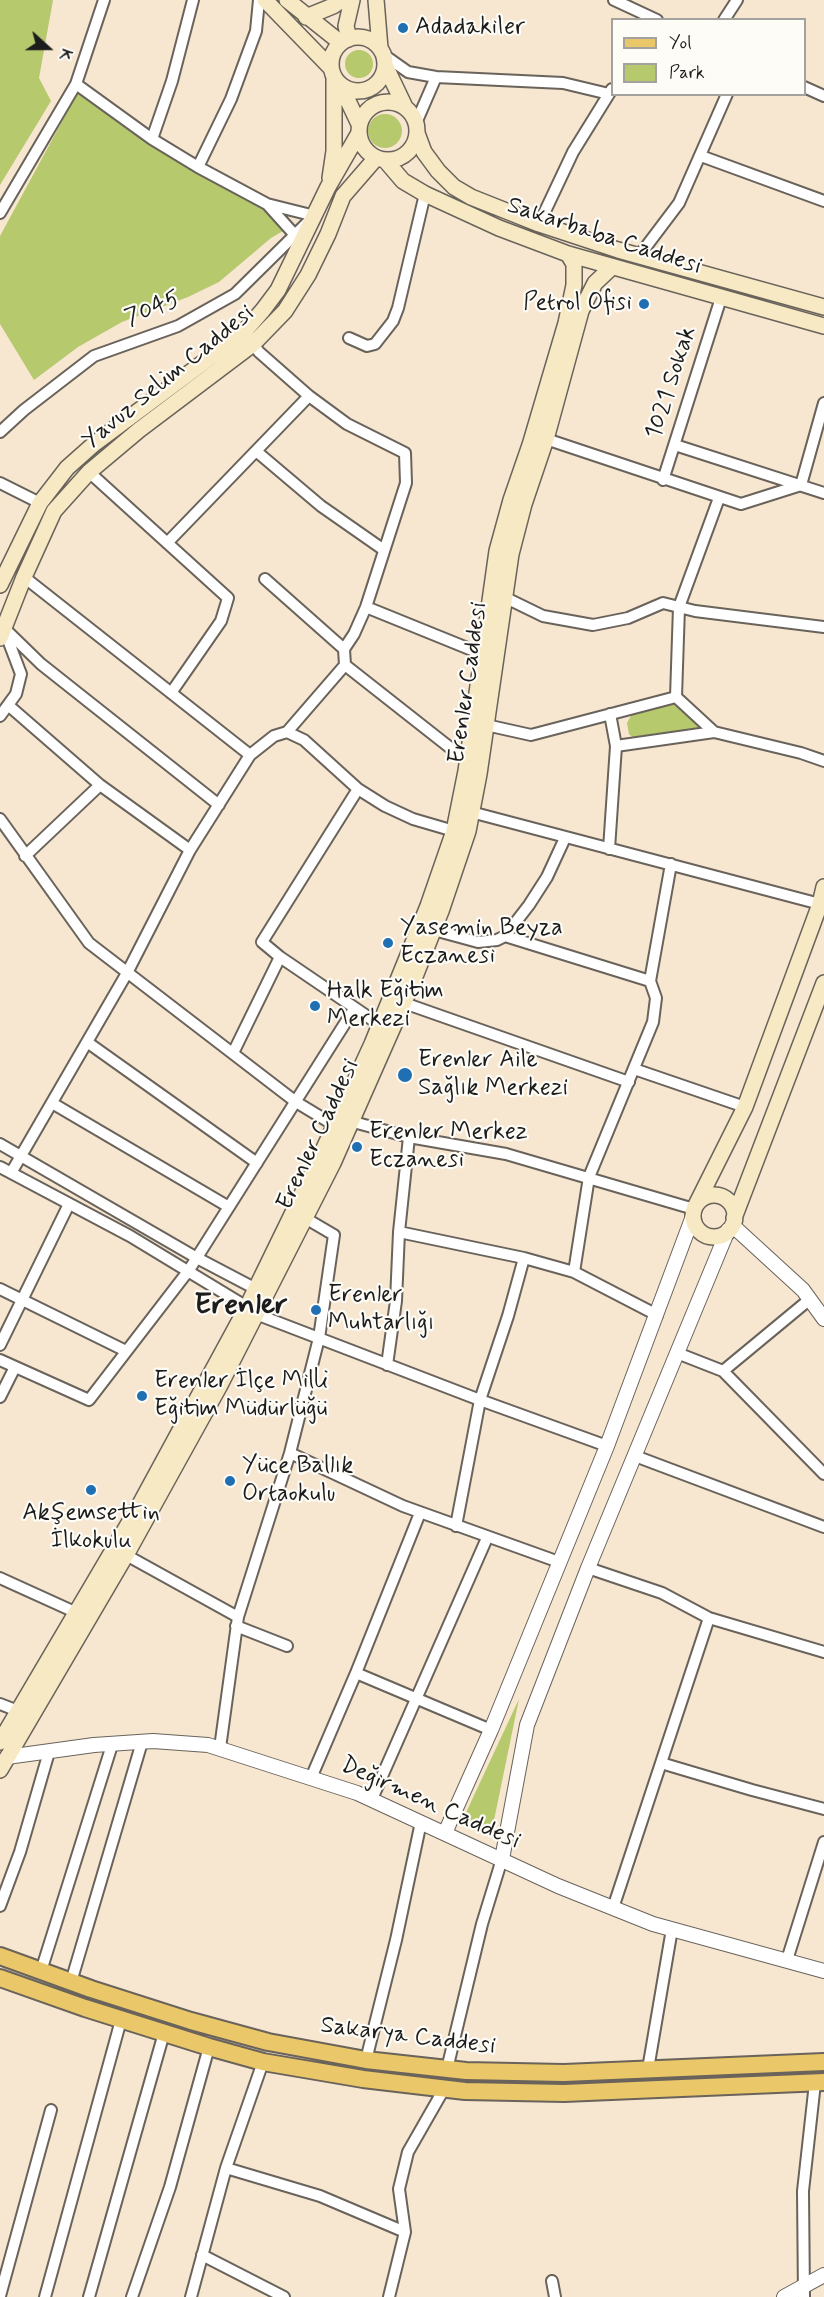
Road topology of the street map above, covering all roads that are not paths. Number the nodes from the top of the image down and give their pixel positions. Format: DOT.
graph roads {
  1 [pos="104,0"];
  2 [pos="192,0"];
  3 [pos="259,0"];
  4 [pos="265,0"];
  5 [pos="287,0"];
  6 [pos="342,0"];
  7 [pos="352,0"];
  8 [pos="376,0"];
  9 [pos="614,0"];
  10 [pos="737,0"];
  11 [pos="306,17"];
  12 [pos="653,18"];
  13 [pos="725,18"];
  14 [pos="345,41"];
  15 [pos="383,56"];
  16 [pos="335,76"];
  17 [pos="436,77"];
  18 [pos="76,84"];
  19 [pos="806,88"];
  20 [pos="611,91"];
  21 [pos="726,96"];
  22 [pos="824,96"];
  23 [pos="405,107"];
  24 [pos="417,128"];
  25 [pos="359,129"];
  26 [pos="152,139"];
  27 [pos="701,156"];
  28 [pos="381,159"];
  29 [pos="198,167"];
  30 [pos="328,187"];
  31 [pos="424,194"];
  32 [pos="824,201"];
  33 [pos="267,204"];
  34 [pos="0,213"];
  35 [pos="315,216"];
  36 [pos="539,224"];
  37 [pos="294,234"];
  38 [pos="568,254"];
  39 [pos="639,256"];
  40 [pos="612,267"];
  41 [pos="721,298"];
  42 [pos="824,307"];
  43 [pos="824,326"];
  44 [pos="349,338"];
  45 [pos="254,344"];
  46 [pos="309,396"];
  47 [pos="824,403"];
  48 [pos="0,432"];
  49 [pos="546,439"];
  50 [pos="675,445"];
  51 [pos="256,451"];
  52 [pos="88,472"];
  53 [pos="663,480"];
  54 [pos="0,483"];
  55 [pos="801,485"];
  56 [pos="824,493"];
  57 [pos="719,498"];
  58 [pos="40,503"];
  59 [pos="167,543"];
  60 [pos="384,550"];
  61 [pos="24,577"];
  62 [pos="265,579"];
  63 [pos="0,585"];
  64 [pos="504,597"];
  65 [pos="366,607"];
  66 [pos="679,607"];
  67 [pos="824,627"];
  68 [pos="2,633"];
  69 [pos="344,649"];
  70 [pos="482,654"];
  71 [pos="345,665"];
  72 [pos="171,693"];
  73 [pos="676,697"];
  74 [pos="8,705"];
  75 [pos="610,714"];
  76 [pos="0,716"];
  77 [pos="486,725"];
  78 [pos="287,732"];
  79 [pos="714,732"];
  80 [pos="616,746"];
  81 [pos="250,755"];
  82 [pos="467,761"];
  83 [pos="824,761"];
  84 [pos="100,785"];
  85 [pos="358,789"];
  86 [pos="219,804"];
  87 [pos="471,812"];
  88 [pos="0,819"];
  89 [pos="454,831"];
  90 [pos="565,838"];
  91 [pos="609,849"];
  92 [pos="190,850"];
  93 [pos="25,856"];
  94 [pos="671,864"];
  95 [pos="824,887"];
  96 [pos="820,904"];
  97 [pos="434,930"];
  98 [pos="505,936"];
  99 [pos="280,957"];
  100 [pos="127,973"];
  101 [pos="650,981"];
  102 [pos="824,983"];
  103 [pos="404,1003"];
  104 [pos="354,1009"];
  105 [pos="380,1025"];
  106 [pos="87,1042"];
  107 [pos="234,1053"];
  108 [pos="634,1069"];
  109 [pos="629,1082"];
  110 [pos="52,1102"];
  111 [pos="296,1102"];
  112 [pos="745,1107"];
  113 [pos="341,1122"];
  114 [pos="409,1137"];
  115 [pos="0,1144"];
  116 [pos="21,1155"];
  117 [pos="257,1163"];
  118 [pos="0,1167"];
  119 [pos="11,1173"];
  120 [pos="589,1177"];
  121 [pos="69,1204"];
  122 [pos="229,1207"];
  123 [pos="695,1209"];
  124 [pos="305,1218"];
  125 [pos="732,1224"];
  126 [pos="399,1232"];
  127 [pos="197,1258"];
  128 [pos="524,1258"];
  129 [pos="189,1270"];
  130 [pos="573,1272"];
  131 [pos="0,1289"];
  132 [pos="256,1289"];
  133 [pos="810,1299"];
  134 [pos="23,1300"];
  135 [pos="252,1311"];
  136 [pos="657,1315"];
  137 [pos="824,1319"];
  138 [pos="319,1338"];
  139 [pos="0,1345"];
  140 [pos="126,1351"];
  141 [pos="677,1353"];
  142 [pos="0,1360"];
  143 [pos="387,1365"];
  144 [pos="15,1366"];
  145 [pos="723,1371"];
  146 [pos="0,1397"];
  147 [pos="480,1400"];
  148 [pos="607,1446"];
  149 [pos="290,1453"];
  150 [pos="635,1456"];
  151 [pos="824,1474"];
  152 [pos="420,1513"];
  153 [pos="456,1526"];
  154 [pos="824,1527"];
  155 [pos="487,1538"];
  156 [pos="126,1555"];
  157 [pos="559,1562"];
  158 [pos="588,1568"];
  159 [pos="0,1578"];
  160 [pos="77,1613"];
  161 [pos="709,1618"];
  162 [pos="237,1621"];
  163 [pos="287,1646"];
  164 [pos="824,1652"];
  165 [pos="356,1673"];
  166 [pos="417,1698"];
  167 [pos="0,1704"];
  168 [pos="18,1711"];
  169 [pos="491,1730"];
  170 [pos="0,1742"];
  171 [pos="142,1742"];
  172 [pos="112,1745"];
  173 [pos="220,1748"];
  174 [pos="49,1752"];
  175 [pos="661,1762"];
  176 [pos="4,1763"];
  177 [pos="311,1778"];
  178 [pos="372,1799"];
  179 [pos="824,1809"];
  180 [pos="421,1822"];
  181 [pos="445,1833"];
  182 [pos="824,1842"];
  183 [pos="501,1859"];
  184 [pos="0,1906"];
  185 [pos="613,1908"];
  186 [pos="672,1929"];
  187 [pos="0,1956"];
  188 [pos="787,1960"];
  189 [pos="41,1971"];
  190 [pos="824,1971"];
  191 [pos="0,1978"];
  192 [pos="70,1982"];
  193 [pos="121,2020"];
  194 [pos="164,2033"];
  195 [pos="209,2047"];
  196 [pos="366,2060"];
  197 [pos="263,2062"];
  198 [pos="824,2062"];
  199 [pos="447,2069"];
  200 [pos="648,2069"];
  201 [pos="820,2082"];
  202 [pos="444,2089"];
  203 [pos="51,2110"];
  204 [pos="226,2168"];
  205 [pos="405,2232"];
  206 [pos="202,2255"];
  207 [pos="824,2275"];
  208 [pos="552,2281"];
  209 [pos="804,2292"];
  210 [pos="0,2296"];
  211 [pos="45,2297"];
  212 [pos="89,2297"];
  213 [pos="132,2297"];
  214 [pos="191,2297"];
  215 [pos="284,2297"];
  216 [pos="389,2297"];
  217 [pos="555,2297"];
  218 [pos="784,2297"];
  1 -- 18 [label="street"];
  2 -- 26 [label="street"];
  3 -- 29 [label="street"];
  4 -- 16 [label="main road"];
  5 -- 11 [label="main road"];
  6 -- 11 [label="main road"];
  7 -- 14 [label="main road"];
  8 -- 15 [label="main road"];
  9 -- 12 [label="street"];
  10 -- 13 [label="street"];
  11 -- 14 [label="main road"];
  14 -- 15 [label="main road"];
  14 -- 16 [label="main road"];
  15 -- 16 [label="main road"];
  15 -- 17 [label="street"];
  15 -- 23 [label="main road"];
  16 -- 25 [label="main road"];
  16 -- 30 [label="main road"];
  17 -- 20 [label="street"];
  17 -- 24 [label="street"];
  18 -- 26 [label="street"];
  18 -- 34 [label="street"];
  19 -- 22 [label="street"];
  20 -- 36 [label="street"];
  21 -- 27 [label="street"];
  23 -- 24 [label="main road"];
  23 -- 25 [label="main road"];
  24 -- 28 [label="main road"];
  24 -- 36 [label="main road, Sakarbaba Caddesi"];
  25 -- 28 [label="main road"];
  25 -- 30 [label="main road, Yavuz Selim Caddesi"];
  26 -- 29 [label="street"];
  27 -- 32 [label="street"];
  27 -- 39 [label="street"];
  28 -- 31 [label="main road, Sakarbaba Caddesi"];
  28 -- 45 [label="main road, Yavuz Selim Caddesi"];
  29 -- 33 [label="street"];
  30 -- 35 [label="main road, Yavuz Selim Caddesi"];
  31 -- 38 [label="main road, Sakarbaba Caddesi"];
  31 -- 44 [label="street"];
  33 -- 35 [label="street"];
  33 -- 37 [label="street"];
  35 -- 37 [label="street, 7045"];
  35 -- 58 [label="main road, Yavuz Selim Caddesi"];
  36 -- 39 [label="main road, Sakarbaba Caddesi"];
  37 -- 48 [label="street, 7045"];
  38 -- 40 [label="main road, Sakarbaba Caddesi"];
  38 -- 70 [label="main road, Erenler Caddesi"];
  39 -- 42 [label="main road, Sakarbaba Caddesi"];
  40 -- 41 [label="main road, Sakarbaba Caddesi"];
  40 -- 49 [label="main road, Erenler Caddesi"];
  41 -- 43 [label="main road, Sakarbaba Caddesi"];
  41 -- 50 [label="street, 1021 Sokak"];
  45 -- 46 [label="street"];
  45 -- 52 [label="main road, Yavuz Selim Caddesi"];
  46 -- 51 [label="street"];
  46 -- 60 [label="street"];
  47 -- 55 [label="street"];
  49 -- 53 [label="street"];
  49 -- 64 [label="main road, Erenler Caddesi"];
  50 -- 53 [label="street, 1021 Sokak"];
  50 -- 55 [label="street"];
  51 -- 59 [label="street"];
  51 -- 60 [label="street"];
  52 -- 59 [label="street"];
  52 -- 61 [label="main road, Yavuz Selim Caddesi"];
  53 -- 57 [label="street"];
  54 -- 58 [label="street"];
  55 -- 56 [label="street"];
  55 -- 57 [label="street"];
  57 -- 66 [label="street"];
  58 -- 63 [label="main road, Yavuz Selim Caddesi"];
  59 -- 72 [label="street"];
  60 -- 65 [label="street"];
  61 -- 68 [label="main road, Yavuz Selim Caddesi"];
  61 -- 72 [label="street"];
  62 -- 69 [label="street"];
  64 -- 66 [label="street"];
  64 -- 77 [label="main road, Erenler Caddesi"];
  65 -- 69 [label="street"];
  65 -- 70 [label="street"];
  66 -- 67 [label="street"];
  66 -- 73 [label="street"];
  68 -- 74 [label="street"];
  68 -- 86 [label="street"];
  69 -- 71 [label="street"];
  70 -- 82 [label="main road, Erenler Caddesi"];
  71 -- 78 [label="street"];
  71 -- 82 [label="street"];
  72 -- 81 [label="street"];
  73 -- 75 [label="street"];
  73 -- 79 [label="street"];
  74 -- 76 [label="street"];
  74 -- 84 [label="street"];
  75 -- 77 [label="street"];
  75 -- 80 [label="street"];
  77 -- 87 [label="main road, Erenler Caddesi"];
  78 -- 81 [label="street"];
  78 -- 85 [label="street"];
  79 -- 80 [label="street"];
  79 -- 83 [label="street"];
  80 -- 91 [label="street"];
  81 -- 86 [label="street"];
  82 -- 89 [label="main road, Erenler Caddesi"];
  84 -- 92 [label="street"];
  84 -- 93 [label="street"];
  85 -- 89 [label="street"];
  85 -- 99 [label="street"];
  86 -- 92 [label="street"];
  87 -- 90 [label="street"];
  87 -- 97 [label="main road, Erenler Caddesi"];
  88 -- 93 [label="street"];
  89 -- 105 [label="main road, Erenler Caddesi"];
  90 -- 91 [label="street"];
  90 -- 98 [label="street"];
  91 -- 94 [label="street"];
  92 -- 100 [label="street"];
  93 -- 100 [label="street"];
  94 -- 96 [label="street"];
  94 -- 101 [label="street"];
  95 -- 96 [label="main road"];
  96 -- 112 [label="main road"];
  97 -- 98 [label="street"];
  97 -- 103 [label="main road, Erenler Caddesi"];
  98 -- 101 [label="street"];
  99 -- 104 [label="street"];
  99 -- 107 [label="street"];
  100 -- 106 [label="street"];
  100 -- 107 [label="street"];
  101 -- 108 [label="street"];
  102 -- 125 [label="main road"];
  103 -- 109 [label="street"];
  103 -- 113 [label="main road, Erenler Caddesi"];
  104 -- 105 [label="street"];
  104 -- 111 [label="street"];
  105 -- 113 [label="main road, Erenler Caddesi"];
  106 -- 110 [label="street"];
  106 -- 117 [label="street"];
  107 -- 111 [label="street"];
  108 -- 109 [label="street"];
  108 -- 112 [label="street"];
  109 -- 120 [label="street"];
  110 -- 116 [label="street"];
  110 -- 122 [label="street"];
  111 -- 113 [label="street"];
  111 -- 117 [label="street"];
  112 -- 123 [label="main road"];
  113 -- 114 [label="street"];
  113 -- 124 [label="main road, Erenler Caddesi"];
  113 -- 132 [label="main road, Erenler Caddesi"];
  114 -- 120 [label="street"];
  114 -- 126 [label="street"];
  115 -- 116 [label="street"];
  116 -- 119 [label="street"];
  116 -- 127 [label="street"];
  117 -- 122 [label="street"];
  118 -- 119 [label="street"];
  119 -- 121 [label="street"];
  120 -- 123 [label="street"];
  120 -- 130 [label="street"];
  121 -- 129 [label="street"];
  121 -- 134 [label="street"];
  122 -- 127 [label="street"];
  123 -- 125 [label="main road"];
  123 -- 125 [label="main road"];
  123 -- 136 [label="street"];
  124 -- 135 [label="main road, Erenler Caddesi"];
  124 -- 138 [label="street"];
  125 -- 133 [label="street"];
  125 -- 141 [label="street"];
  126 -- 128 [label="street"];
  126 -- 143 [label="street"];
  127 -- 129 [label="street"];
  127 -- 132 [label="street"];
  128 -- 130 [label="street"];
  128 -- 147 [label="street"];
  129 -- 135 [label="street"];
  129 -- 140 [label="street"];
  130 -- 136 [label="street"];
  131 -- 134 [label="street"];
  132 -- 135 [label="main road, Erenler Caddesi"];
  133 -- 137 [label="street"];
  133 -- 145 [label="street"];
  134 -- 139 [label="street"];
  134 -- 140 [label="street"];
  135 -- 138 [label="street"];
  135 -- 156 [label="main road, Erenler Caddesi"];
  135 -- 160 [label="main road, Erenler Caddesi"];
  136 -- 148 [label="street"];
  138 -- 143 [label="street"];
  138 -- 149 [label="street"];
  140 -- 144 [label="street"];
  141 -- 145 [label="street"];
  141 -- 150 [label="street"];
  142 -- 144 [label="street"];
  143 -- 147 [label="street"];
  144 -- 146 [label="street"];
  145 -- 151 [label="street"];
  147 -- 148 [label="street"];
  147 -- 153 [label="street"];
  148 -- 157 [label="street"];
  149 -- 152 [label="street"];
  149 -- 162 [label="street"];
  150 -- 154 [label="street"];
  150 -- 158 [label="street"];
  152 -- 153 [label="street"];
  152 -- 165 [label="street"];
  153 -- 155 [label="street"];
  155 -- 157 [label="street"];
  155 -- 166 [label="street"];
  156 -- 162 [label="street"];
  156 -- 176 [label="main road, Erenler Caddesi"];
  157 -- 169 [label="street"];
  158 -- 161 [label="street"];
  158 -- 183 [label="street"];
  159 -- 160 [label="street"];
  160 -- 168 [label="main road, Erenler Caddesi"];
  161 -- 164 [label="street"];
  161 -- 175 [label="street"];
  162 -- 163 [label="street"];
  162 -- 173 [label="street"];
  165 -- 166 [label="street"];
  165 -- 177 [label="street"];
  166 -- 169 [label="street"];
  166 -- 178 [label="street"];
  167 -- 168 [label="street"];
  168 -- 170 [label="main road, Erenler Caddesi"];
  169 -- 181 [label="street"];
  171 -- 172 [label="street, Değirmen Caddesi"];
  171 -- 173 [label="street, Değirmen Caddesi"];
  171 -- 192 [label="street"];
  172 -- 174 [label="street, Değirmen Caddesi"];
  172 -- 189 [label="street"];
  173 -- 177 [label="street, Değirmen Caddesi"];
  174 -- 176 [label="street, Değirmen Caddesi"];
  174 -- 184 [label="street"];
  175 -- 179 [label="street"];
  175 -- 185 [label="street"];
  177 -- 178 [label="street, Değirmen Caddesi"];
  178 -- 180 [label="street, Değirmen Caddesi"];
  180 -- 181 [label="street, Değirmen Caddesi"];
  180 -- 196 [label="street"];
  181 -- 183 [label="street, Değirmen Caddesi"];
  182 -- 188 [label="street"];
  183 -- 185 [label="street, Değirmen Caddesi"];
  183 -- 199 [label="street"];
  185 -- 186 [label="street, Değirmen Caddesi"];
  186 -- 188 [label="street, Değirmen Caddesi"];
  186 -- 200 [label="street"];
  187 -- 189 [label="main road, Sakarya Caddesi"];
  188 -- 190 [label="street, Değirmen Caddesi"];
  189 -- 192 [label="main road, Sakarya Caddesi"];
  191 -- 193 [label="main road, Sakarya Caddesi"];
  192 -- 196 [label="main road, Sakarya Caddesi"];
  193 -- 194 [label="main road, Sakarya Caddesi"];
  193 -- 211 [label="street"];
  194 -- 195 [label="main road, Sakarya Caddesi"];
  194 -- 212 [label="street"];
  195 -- 197 [label="main road, Sakarya Caddesi"];
  195 -- 213 [label="street"];
  196 -- 199 [label="main road, Sakarya Caddesi"];
  197 -- 202 [label="main road, Sakarya Caddesi"];
  197 -- 204 [label="street"];
  198 -- 200 [label="main road, Sakarya Caddesi"];
  199 -- 200 [label="main road, Sakarya Caddesi"];
  201 -- 202 [label="main road, Sakarya Caddesi"];
  201 -- 209 [label="street"];
  202 -- 205 [label="street"];
  203 -- 210 [label="street"];
  204 -- 205 [label="street"];
  204 -- 206 [label="street"];
  205 -- 216 [label="street"];
  206 -- 214 [label="street"];
  206 -- 215 [label="street"];
  207 -- 209 [label="street"];
  208 -- 217 [label="street"];
  209 -- 218 [label="street"];
}
